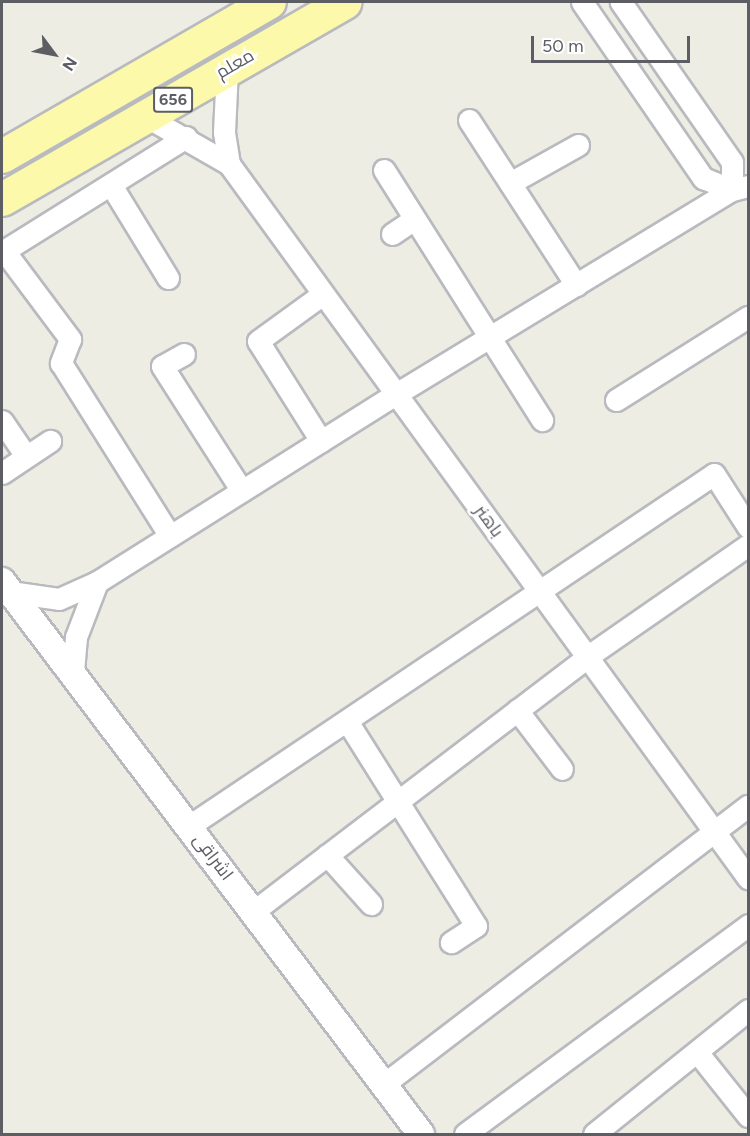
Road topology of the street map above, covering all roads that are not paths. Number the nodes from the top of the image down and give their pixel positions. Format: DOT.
graph roads {
  1 [pos="269,2"];
  2 [pos="344,2"];
  3 [pos="582,2"];
  4 [pos="621,2"];
  5 [pos="227,69"];
  6 [pos="145,116"];
  7 [pos="469,120"];
  8 [pos="186,137"];
  9 [pos="578,145"];
  10 [pos="2,156"];
  11 [pos="229,164"];
  12 [pos="384,170"];
  13 [pos="510,183"];
  14 [pos="111,185"];
  15 [pos="740,188"];
  16 [pos="2,199"];
  17 [pos="414,219"];
  18 [pos="392,234"];
  19 [pos="3,252"];
  20 [pos="168,278"];
  21 [pos="576,285"];
  22 [pos="323,294"];
  23 [pos="748,317"];
  24 [pos="488,339"];
  25 [pos="184,354"];
  26 [pos="396,394"];
  27 [pos="616,400"];
  28 [pos="542,420"];
  29 [pos="2,421"];
  30 [pos="50,441"];
  31 [pos="321,441"];
  32 [pos="26,456"];
  33 [pos="2,472"];
  34 [pos="242,491"];
  35 [pos="748,527"];
  36 [pos="170,536"];
  37 [pos="748,545"];
  38 [pos="98,582"];
  39 [pos="6,586"];
  40 [pos="541,593"];
  41 [pos="587,657"];
  42 [pos="73,674"];
  43 [pos="517,710"];
  44 [pos="347,721"];
  45 [pos="562,769"];
  46 [pos="398,801"];
  47 [pos="748,806"];
  48 [pos="189,826"];
  49 [pos="716,833"];
  50 [pos="327,855"];
  51 [pos="748,878"];
  52 [pos="371,904"];
  53 [pos="254,911"];
  54 [pos="748,926"];
  55 [pos="451,942"];
  56 [pos="748,1010"];
  57 [pos="697,1052"];
  58 [pos="384,1084"];
  59 [pos="748,1116"];
  60 [pos="421,1134"];
  61 [pos="465,1134"];
  62 [pos="594,1134"];
  1 -- 10 [label="main road, معلم / 656"];
  2 -- 5 [label="main road, معلم / 656"];
  3 -- 15 [label="street"];
  4 -- 15 [label="street"];
  5 -- 6 [label="main road, معلم / 656"];
  5 -- 11 [label="street"];
  6 -- 8 [label="street"];
  6 -- 16 [label="main road, معلم / 656"];
  7 -- 13 [label="street"];
  8 -- 11 [label="street"];
  8 -- 14 [label="street"];
  9 -- 13 [label="street"];
  11 -- 22 [label="street, باهنر"];
  12 -- 17 [label="street"];
  13 -- 21 [label="street"];
  14 -- 19 [label="street"];
  14 -- 20 [label="street"];
  15 -- 21 [label="street"];
  17 -- 18 [label="street"];
  17 -- 24 [label="street"];
  19 -- 36 [label="street"];
  21 -- 24 [label="street"];
  22 -- 26 [label="street, باهنر"];
  22 -- 31 [label="street"];
  23 -- 27 [label="street"];
  24 -- 26 [label="street"];
  24 -- 28 [label="street"];
  25 -- 34 [label="street"];
  26 -- 31 [label="street"];
  26 -- 40 [label="street, باهنر"];
  29 -- 32 [label="street"];
  30 -- 32 [label="street"];
  31 -- 34 [label="street"];
  32 -- 33 [label="street"];
  34 -- 36 [label="street"];
  35 -- 40 [label="street"];
  36 -- 38 [label="street"];
  37 -- 41 [label="street"];
  38 -- 39 [label="street"];
  38 -- 42 [label="street"];
  39 -- 42 [label="street, اشراقی"];
  40 -- 41 [label="street, باهنر"];
  40 -- 44 [label="street"];
  41 -- 43 [label="street"];
  41 -- 49 [label="street, باهنر"];
  42 -- 48 [label="street, اشراقی"];
  43 -- 45 [label="street"];
  43 -- 46 [label="street"];
  44 -- 46 [label="street"];
  44 -- 48 [label="street"];
  46 -- 50 [label="street"];
  46 -- 55 [label="street"];
  47 -- 49 [label="street"];
  48 -- 53 [label="street, اشراقی"];
  49 -- 51 [label="street, باهنر"];
  49 -- 58 [label="street"];
  50 -- 52 [label="street"];
  50 -- 53 [label="street"];
  53 -- 58 [label="street, اشراقی"];
  54 -- 61 [label="street"];
  56 -- 57 [label="street"];
  57 -- 59 [label="street"];
  57 -- 62 [label="street"];
  58 -- 60 [label="street, اشراقی"];
}
